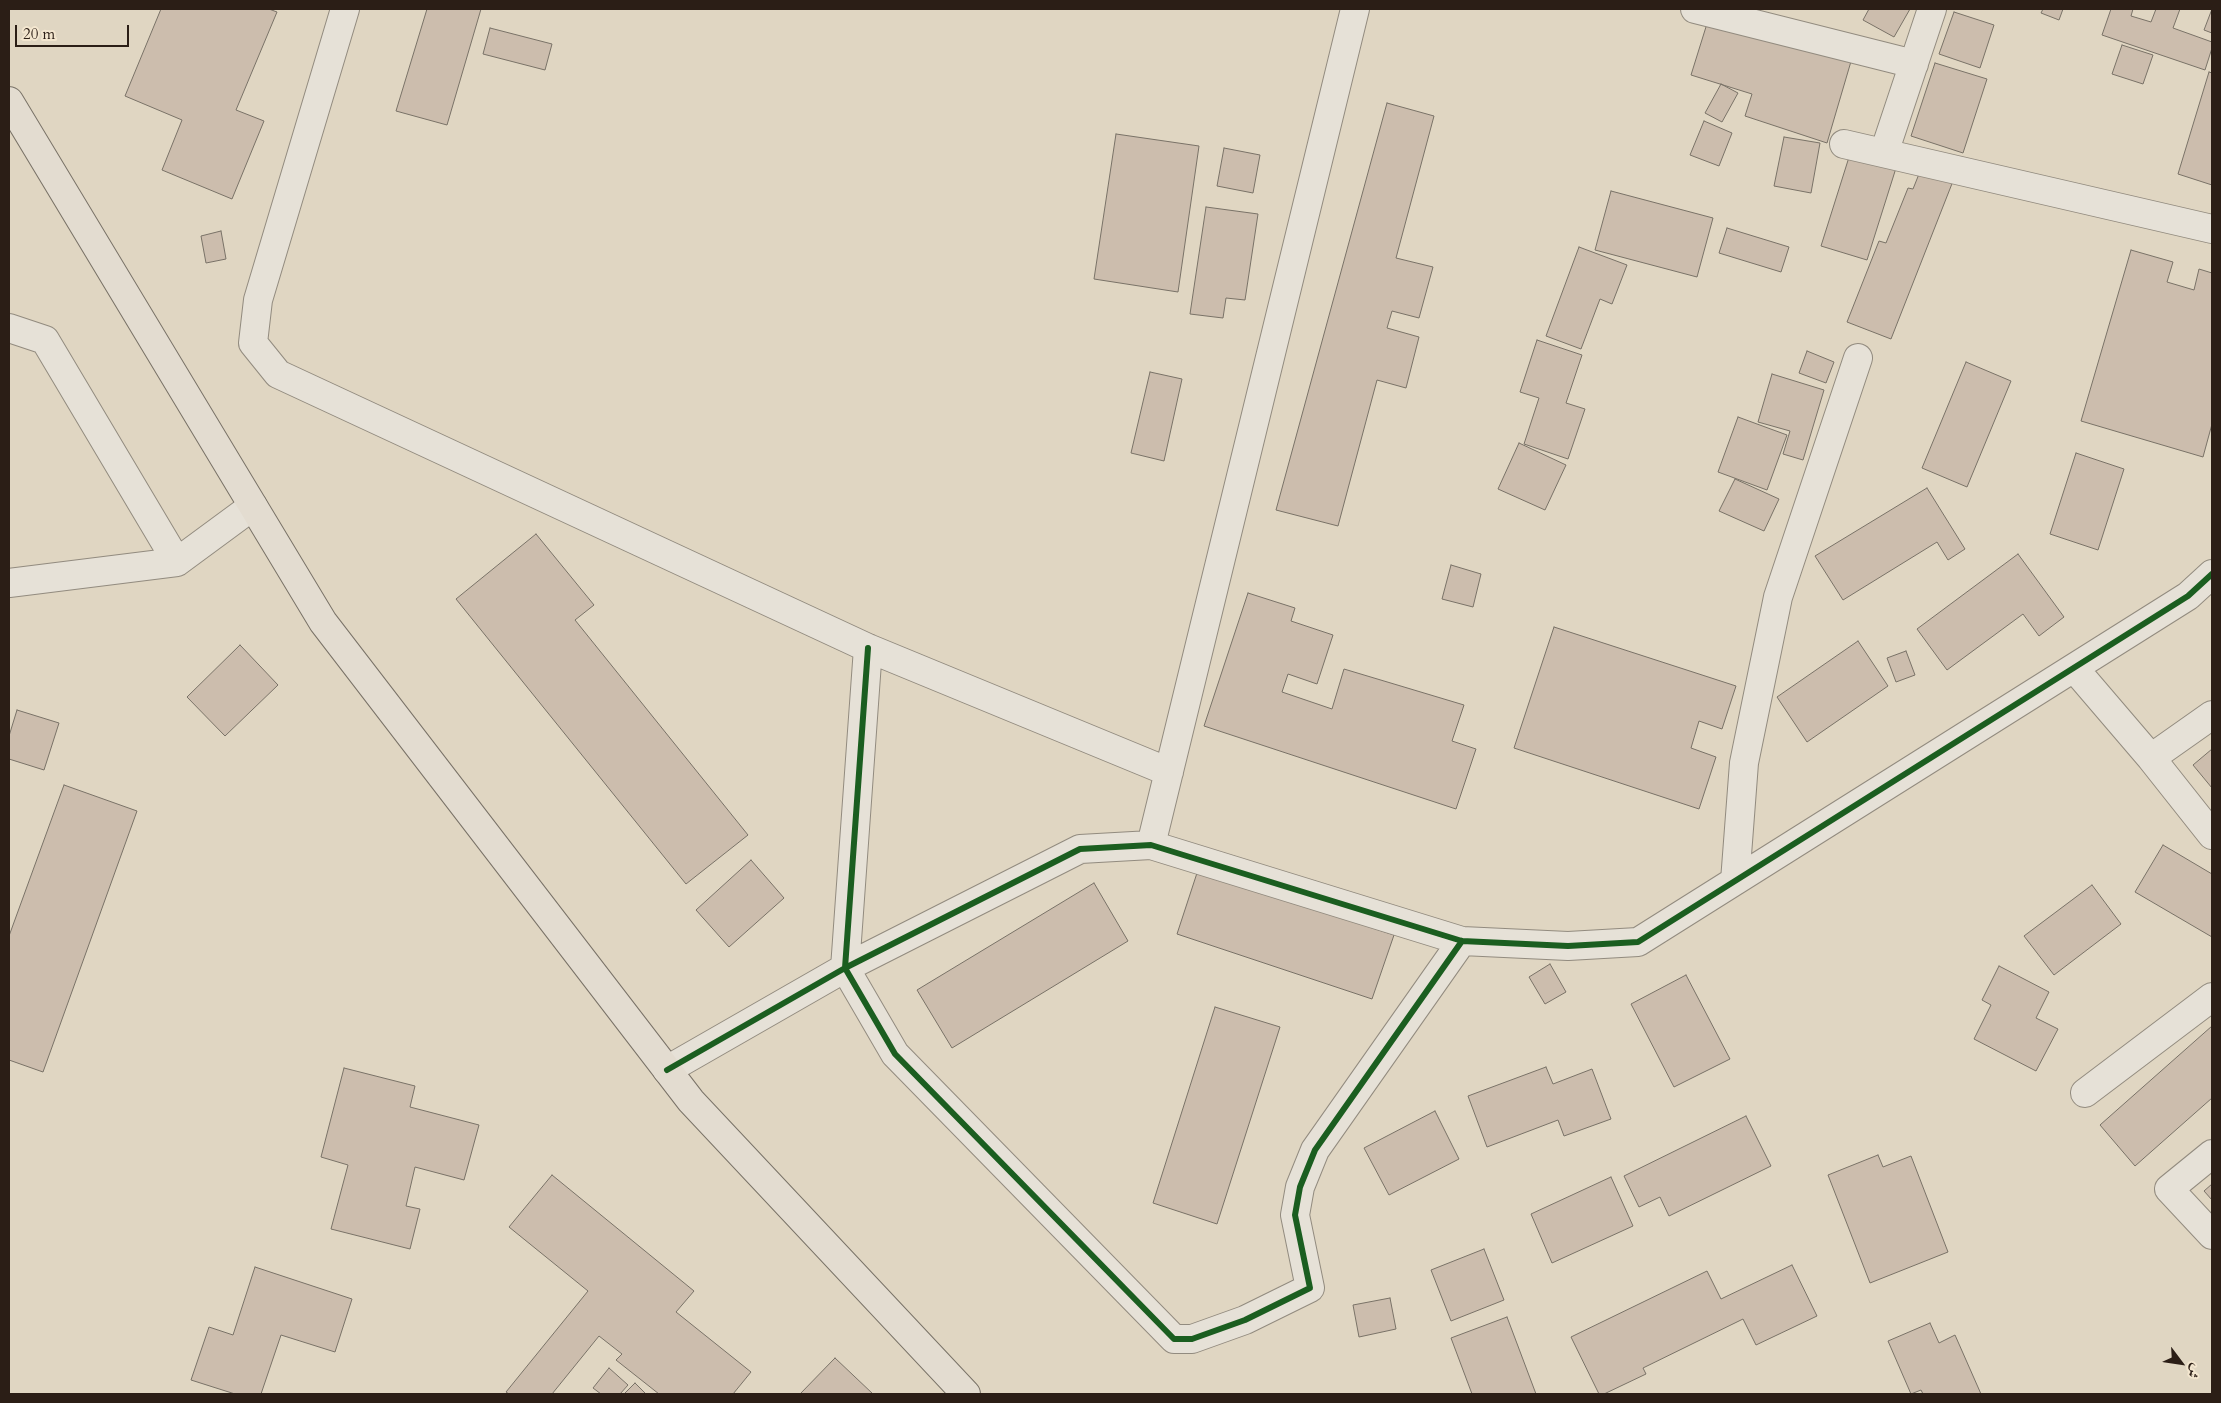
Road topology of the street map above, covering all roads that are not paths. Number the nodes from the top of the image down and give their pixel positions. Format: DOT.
graph roads {
  1 [pos="345,9"];
  2 [pos="1355,9"];
  3 [pos="1695,9"];
  4 [pos="1932,9"];
  5 [pos="1914,64"];
  6 [pos="9,101"];
  7 [pos="1844,144"];
  8 [pos="1884,153"];
  9 [pos="2212,229"];
  10 [pos="9,328"];
  11 [pos="1858,358"];
  12 [pos="253,506"];
  13 [pos="177,562"];
  14 [pos="2212,574"];
  15 [pos="9,583"];
  16 [pos="868,648"];
  17 [pos="2074,668"];
  18 [pos="2212,715"];
  19 [pos="2151,758"];
  20 [pos="1168,772"];
  21 [pos="2212,835"];
  22 [pos="1151,845"];
  23 [pos="1735,881"];
  24 [pos="1462,941"];
  25 [pos="844,968"];
  26 [pos="2212,997"];
  27 [pos="667,1070"];
  28 [pos="2085,1093"];
  29 [pos="2212,1154"];
  30 [pos="2212,1235"];
  31 [pos="966,1394"];
  1 -- 16 [label="street"];
  2 -- 20 [label="street"];
  3 -- 5 [label="street"];
  4 -- 5 [label="street"];
  5 -- 8 [label="street"];
  6 -- 12 [label="main road"];
  7 -- 8 [label="street"];
  8 -- 9 [label="street"];
  10 -- 13 [label="street"];
  11 -- 23 [label="street"];
  12 -- 13 [label="street"];
  12 -- 27 [label="main road"];
  13 -- 15 [label="street"];
  14 -- 17 [label="street"];
  16 -- 20 [label="street"];
  16 -- 25 [label="street"];
  17 -- 19 [label="street"];
  17 -- 23 [label="street"];
  18 -- 19 [label="street"];
  19 -- 21 [label="street"];
  20 -- 22 [label="street"];
  22 -- 24 [label="street"];
  22 -- 25 [label="street"];
  23 -- 24 [label="street"];
  24 -- 25 [label="street"];
  25 -- 27 [label="street"];
  26 -- 28 [label="street"];
  27 -- 31 [label="main road"];
  29 -- 30 [label="street"];
}
